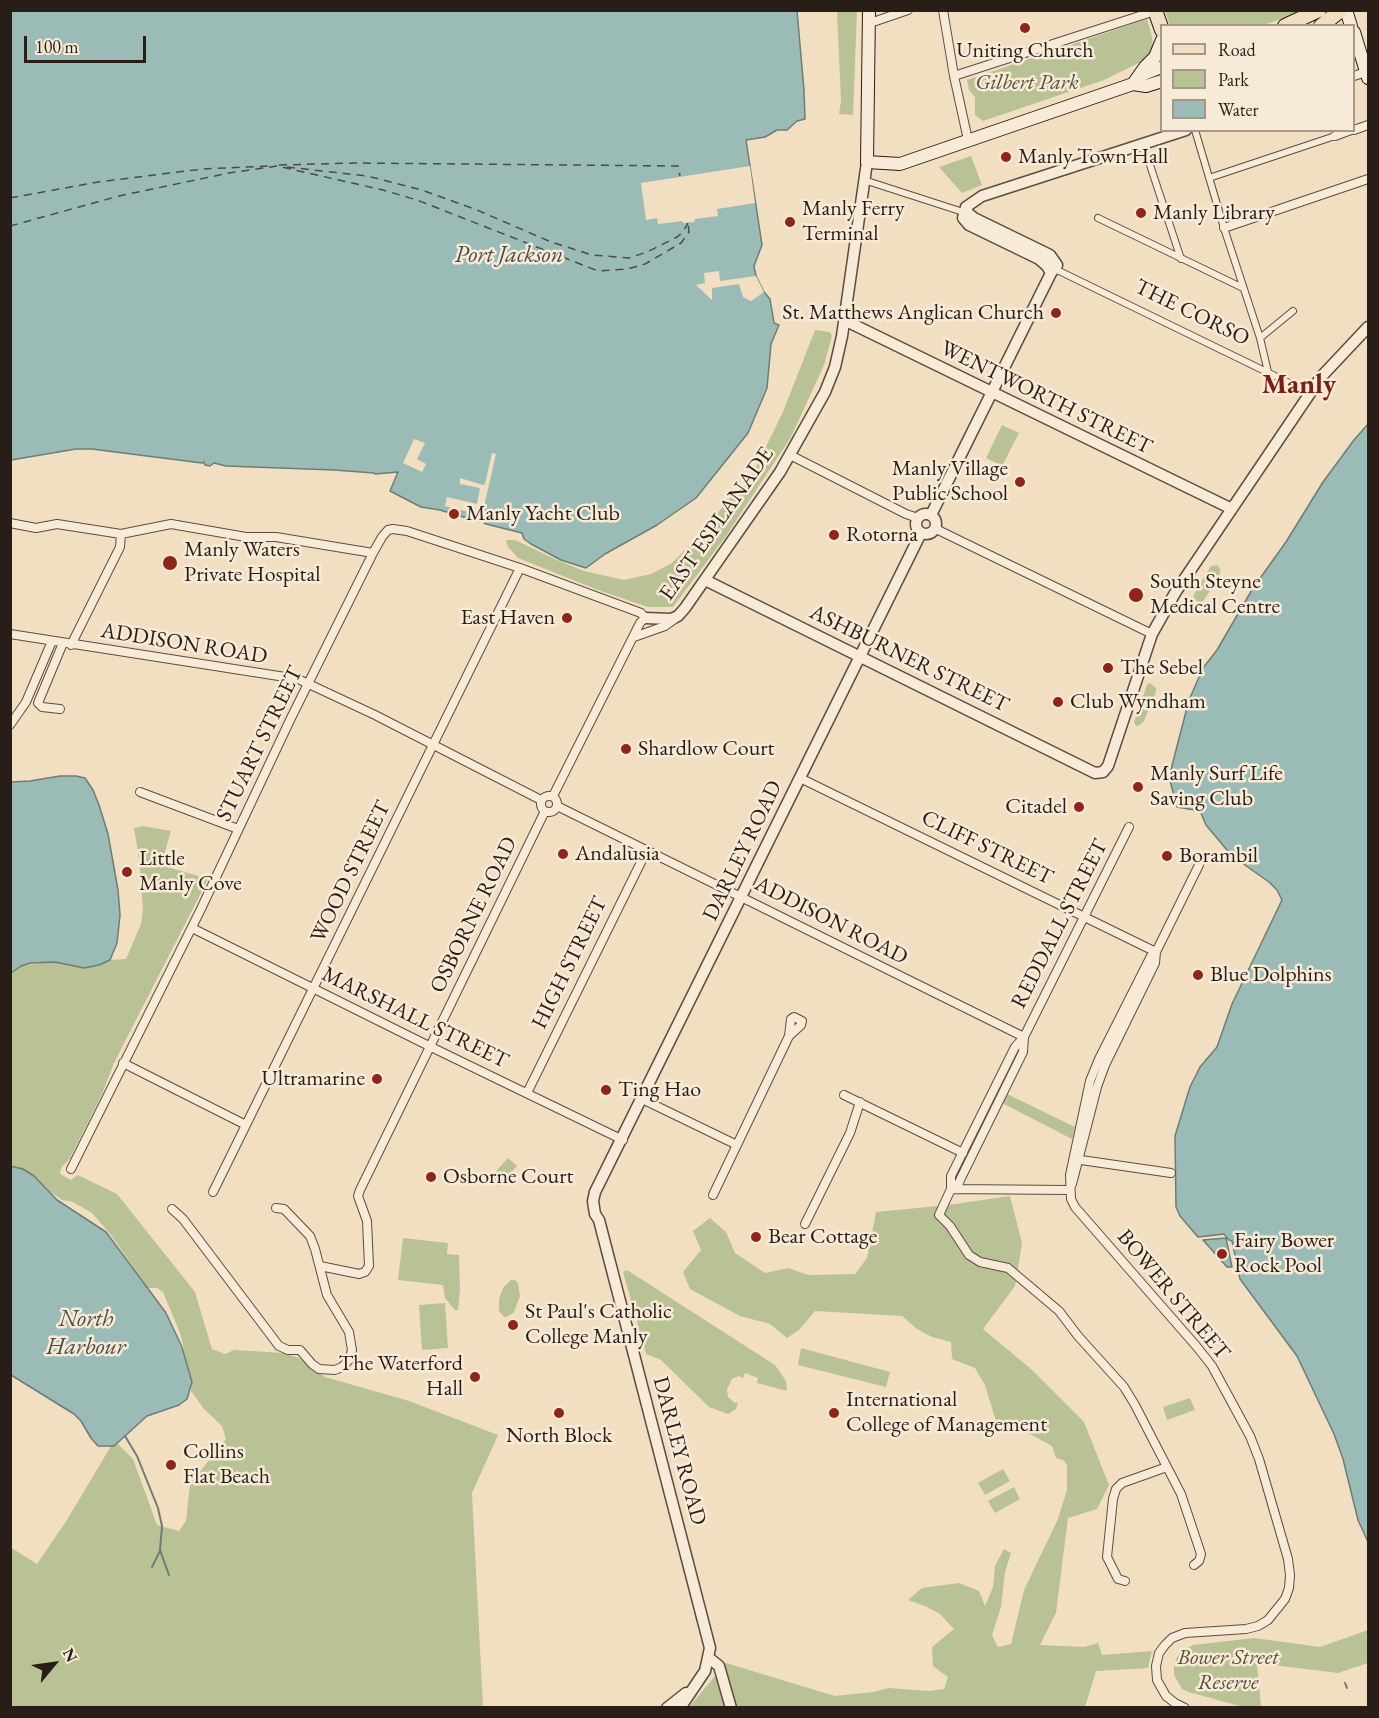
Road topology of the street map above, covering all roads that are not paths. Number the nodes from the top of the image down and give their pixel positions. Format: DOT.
graph roads {
  1 [pos="908,10"];
  2 [pos="943,10"];
  3 [pos="1319,10"];
  4 [pos="1341,10"];
  5 [pos="1155,11"];
  6 [pos="869,17"];
  7 [pos="1290,24"];
  8 [pos="1324,24"];
  9 [pos="1160,27"];
  10 [pos="1355,38"];
  11 [pos="1160,43"];
  12 [pos="1160,67"];
  13 [pos="1368,74"];
  14 [pos="954,76"];
  15 [pos="1136,79"];
  16 [pos="1160,81"];
  17 [pos="1180,132"];
  18 [pos="1196,132"];
  19 [pos="1346,132"];
  20 [pos="1335,136"];
  21 [pos="968,140"];
  22 [pos="867,162"];
  23 [pos="1149,162"];
  24 [pos="1209,178"];
  25 [pos="1368,179"];
  26 [pos="864,180"];
  27 [pos="964,209"];
  28 [pos="1098,218"];
  29 [pos="1224,228"];
  30 [pos="1181,259"];
  31 [pos="1053,271"];
  32 [pos="1242,288"];
  33 [pos="1293,311"];
  34 [pos="844,320"];
  35 [pos="1368,327"];
  36 [pos="1260,338"];
  37 [pos="1268,372"];
  38 [pos="991,393"];
  39 [pos="1310,393"];
  40 [pos="790,455"];
  41 [pos="1232,509"];
  42 [pos="931,515"];
  43 [pos="918,518"];
  44 [pos="10,523"];
  45 [pos="936,529"];
  46 [pos="388,530"];
  47 [pos="921,533"];
  48 [pos="121,534"];
  49 [pos="373,553"];
  50 [pos="520,568"];
  51 [pos="705,580"];
  52 [pos="678,616"];
  53 [pos="645,618"];
  54 [pos="10,634"];
  55 [pos="1152,634"];
  56 [pos="634,638"];
  57 [pos="52,641"];
  58 [pos="67,644"];
  59 [pos="861,657"];
  60 [pos="308,684"];
  61 [pos="60,709"];
  62 [pos="10,725"];
  63 [pos="433,745"];
  64 [pos="800,778"];
  65 [pos="140,792"];
  66 [pos="553,796"];
  67 [pos="541,800"];
  68 [pos="557,806"];
  69 [pos="545,811"];
  70 [pos="1129,827"];
  71 [pos="238,829"];
  72 [pos="647,850"];
  73 [pos="1199,865"];
  74 [pos="742,897"];
  75 [pos="1084,915"];
  76 [pos="192,928"];
  77 [pos="1156,952"];
  78 [pos="313,988"];
  79 [pos="789,1036"];
  80 [pos="1024,1037"];
  81 [pos="429,1046"];
  82 [pos="123,1063"];
  83 [pos="526,1093"];
  84 [pos="844,1095"];
  85 [pos="642,1099"];
  86 [pos="860,1102"];
  87 [pos="246,1125"];
  88 [pos="623,1140"];
  89 [pos="737,1145"];
  90 [pos="963,1153"];
  91 [pos="1076,1159"];
  92 [pos="71,1169"];
  93 [pos="1171,1173"];
  94 [pos="951,1189"];
  95 [pos="1070,1190"];
  96 [pos="213,1192"];
  97 [pos="713,1195"];
  98 [pos="276,1208"];
  99 [pos="172,1209"];
  100 [pos="806,1224"];
  101 [pos="320,1266"];
  102 [pos="1167,1467"];
  103 [pos="1194,1565"];
  104 [pos="1125,1581"];
  105 [pos="709,1658"];
  106 [pos="692,1689"];
  107 [pos="667,1707"];
  108 [pos="680,1707"];
  109 [pos="731,1707"];
  110 [pos="1185,1707"];
  1 -- 6 [label="street"];
  2 -- 14 [label="street"];
  3 -- 7 [label="main road"];
  4 -- 8 [label="main road"];
  5 -- 9 [label="main road"];
  5 -- 14 [label="street"];
  6 -- 22 [label="main road"];
  10 -- 13 [label="main road"];
  11 -- 15 [label="main road"];
  12 -- 15 [label="main road"];
  14 -- 21 [label="street"];
  15 -- 16 [label="main road"];
  15 -- 21 [label="main road"];
  17 -- 27 [label="street"];
  18 -- 24 [label="street"];
  19 -- 20 [label="street"];
  20 -- 24 [label="street"];
  21 -- 22 [label="main road"];
  22 -- 26 [label="street, EAST ESPLANADE"];
  23 -- 30 [label="street"];
  24 -- 29 [label="street"];
  25 -- 29 [label="street"];
  26 -- 27 [label="street, THE CORSO"];
  26 -- 34 [label="street, EAST ESPLANADE"];
  27 -- 31 [label="street, THE CORSO"];
  28 -- 30 [label="street"];
  29 -- 32 [label="street"];
  30 -- 32 [label="street"];
  31 -- 37 [label="street, THE CORSO"];
  31 -- 38 [label="street"];
  32 -- 36 [label="street"];
  33 -- 36 [label="street"];
  34 -- 38 [label="street, WENTWORTH STREET"];
  34 -- 40 [label="street, EAST ESPLANADE"];
  35 -- 39 [label="street"];
  36 -- 37 [label="street"];
  37 -- 39 [label="street, THE CORSO"];
  38 -- 41 [label="street, WENTWORTH STREET"];
  38 -- 42 [label="street"];
  39 -- 41 [label="street"];
  40 -- 43 [label="street"];
  40 -- 51 [label="street, EAST ESPLANADE"];
  41 -- 55 [label="street"];
  42 -- 43 [label="street"];
  42 -- 45 [label="street"];
  43 -- 47 [label="street"];
  44 -- 48 [label="street"];
  45 -- 47 [label="street"];
  45 -- 55 [label="street"];
  46 -- 49 [label="street, STUART STREET"];
  46 -- 50 [label="street, EAST ESPLANADE"];
  47 -- 59 [label="street, DARLEY ROAD"];
  48 -- 49 [label="street"];
  48 -- 58 [label="street"];
  49 -- 60 [label="street, STUART STREET"];
  50 -- 53 [label="street, EAST ESPLANADE"];
  50 -- 63 [label="street, WOOD STREET"];
  51 -- 52 [label="street, EAST ESPLANADE"];
  51 -- 59 [label="street, ASHBURNER STREET"];
  52 -- 53 [label="street, EAST ESPLANADE"];
  52 -- 56 [label="street"];
  53 -- 56 [label="street"];
  54 -- 57 [label="street, ADDISON ROAD"];
  55 -- 59 [label="street, ASHBURNER STREET"];
  56 -- 66 [label="street"];
  57 -- 58 [label="street, ADDISON ROAD"];
  57 -- 62 [label="street"];
  58 -- 60 [label="street, ADDISON ROAD"];
  58 -- 61 [label="street"];
  59 -- 64 [label="street, DARLEY ROAD"];
  60 -- 63 [label="street, ADDISON ROAD"];
  60 -- 71 [label="street, STUART STREET"];
  63 -- 67 [label="street, ADDISON ROAD"];
  63 -- 78 [label="street, WOOD STREET"];
  64 -- 74 [label="street, DARLEY ROAD"];
  64 -- 75 [label="street, CLIFF STREET"];
  65 -- 71 [label="street"];
  66 -- 67 [label="street"];
  66 -- 68 [label="street"];
  67 -- 69 [label="street"];
  68 -- 69 [label="street"];
  68 -- 72 [label="street, ADDISON ROAD"];
  69 -- 81 [label="street, OSBORNE ROAD"];
  70 -- 75 [label="street, REDDALL STREET"];
  71 -- 76 [label="street, STUART STREET"];
  72 -- 74 [label="street, ADDISON ROAD"];
  72 -- 83 [label="street, HIGH STREET"];
  73 -- 77 [label="street"];
  74 -- 80 [label="street, ADDISON ROAD"];
  74 -- 85 [label="street, DARLEY ROAD"];
  75 -- 77 [label="street, CLIFF STREET"];
  75 -- 80 [label="street, REDDALL STREET"];
  76 -- 78 [label="street, MARSHALL STREET"];
  76 -- 82 [label="street, STUART STREET"];
  77 -- 91 [label="street"];
  78 -- 81 [label="street, MARSHALL STREET"];
  78 -- 87 [label="street, WOOD STREET"];
  79 -- 89 [label="street"];
  80 -- 90 [label="street, REDDALL STREET"];
  80 -- 94 [label="street, REDDALL STREET"];
  81 -- 83 [label="street, MARSHALL STREET"];
  81 -- 101 [label="street, OSBORNE ROAD"];
  82 -- 87 [label="street"];
  82 -- 92 [label="street, STUART STREET"];
  83 -- 88 [label="street, MARSHALL STREET"];
  84 -- 86 [label="street"];
  85 -- 88 [label="street, DARLEY ROAD"];
  85 -- 89 [label="street"];
  86 -- 90 [label="street"];
  86 -- 100 [label="street"];
  87 -- 96 [label="street, WOOD STREET"];
  88 -- 105 [label="street, DARLEY ROAD"];
  89 -- 97 [label="street"];
  90 -- 94 [label="street, REDDALL STREET"];
  91 -- 93 [label="street"];
  91 -- 95 [label="street"];
  94 -- 95 [label="street"];
  94 -- 102 [label="street, REDDALL STREET"];
  95 -- 110 [label="street, BOWER STREET"];
  98 -- 101 [label="street"];
  99 -- 101 [label="street"];
  102 -- 103 [label="street"];
  102 -- 104 [label="street"];
  105 -- 106 [label="street"];
  105 -- 109 [label="street"];
  106 -- 107 [label="street"];
  106 -- 108 [label="street"];
}
